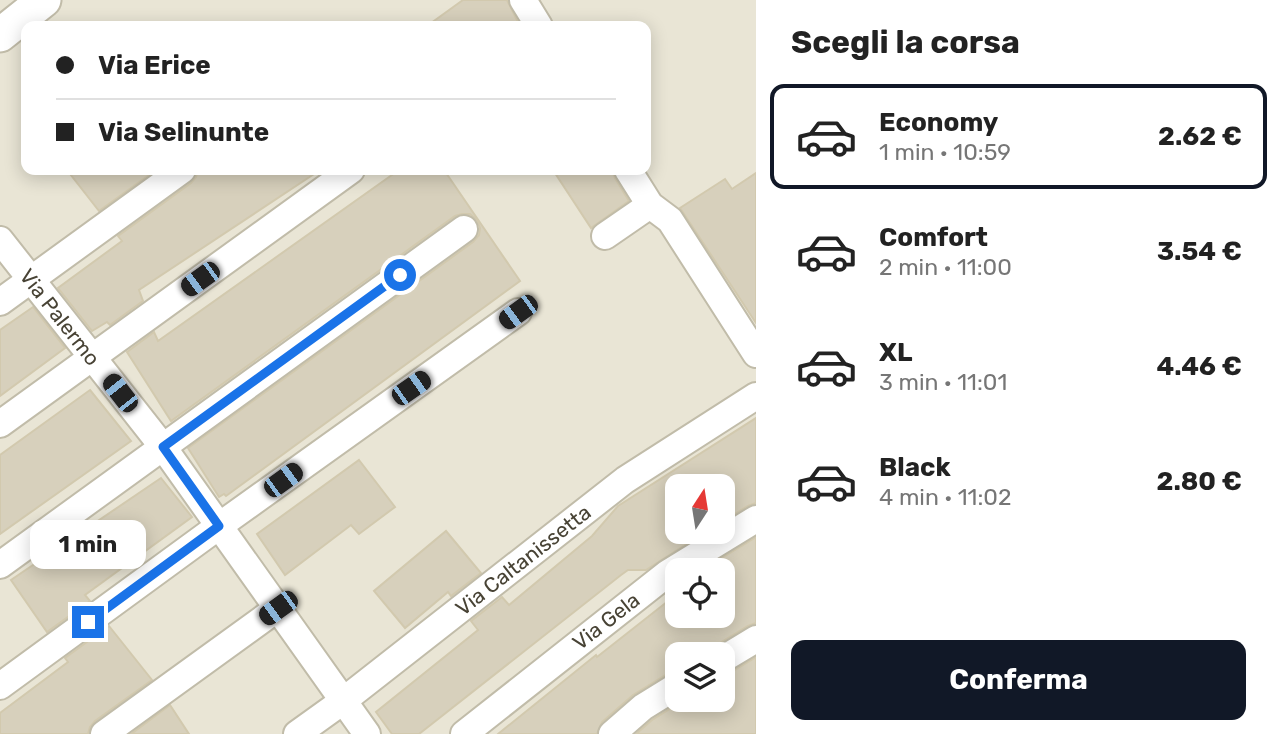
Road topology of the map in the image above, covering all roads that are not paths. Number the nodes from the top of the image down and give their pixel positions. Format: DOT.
graph roads {
  1 [pos="44,0"];
  2 [pos="523,0"];
  3 [pos="536,21"];
  4 [pos="0,36"];
  5 [pos="175,175"];
  6 [pos="344,175"];
  7 [pos="631,175"];
  8 [pos="650,205"];
  9 [pos="464,229"];
  10 [pos="605,236"];
  11 [pos="0,240"];
  12 [pos="30,280"];
  13 [pos="0,302"];
  14 [pos="518,312"];
  15 [pos="756,354"];
  16 [pos="92,358"];
  17 [pos="756,396"];
  18 [pos="0,424"];
  19 [pos="163,447"];
  20 [pos="756,519"];
  21 [pos="219,526"];
  22 [pos="0,565"];
  23 [pos="278,608"];
  24 [pos="756,639"];
  25 [pos="735,652"];
  26 [pos="0,686"];
  27 [pos="665,693"];
  28 [pos="343,701"];
  29 [pos="104,734"];
  30 [pos="297,734"];
  31 [pos="367,734"];
  32 [pos="464,734"];
  33 [pos="611,734"];
  1 -- 4 [label="street"];
  2 -- 3 [label="street"];
  5 -- 12 [label="street"];
  6 -- 16 [label="street"];
  7 -- 8 [label="street"];
  8 -- 10 [label="street"];
  8 -- 15 [label="street"];
  9 -- 19 [label="street"];
  11 -- 12 [label="street, Via Palermo"];
  12 -- 13 [label="street"];
  12 -- 16 [label="street, Via Palermo"];
  14 -- 21 [label="street"];
  16 -- 18 [label="street"];
  16 -- 19 [label="street, Via Palermo"];
  17 -- 28 [label="street, Via Caltanissetta"];
  19 -- 21 [label="street, Via Palermo"];
  19 -- 22 [label="street"];
  20 -- 32 [label="street, Via Gela"];
  21 -- 23 [label="street, Via Palermo"];
  21 -- 26 [label="street"];
  23 -- 28 [label="street, Via Palermo"];
  23 -- 29 [label="street"];
  24 -- 25 [label="street"];
  27 -- 33 [label="street"];
  28 -- 30 [label="street, Via Caltanissetta"];
  28 -- 31 [label="street, Via Palermo"];
}
